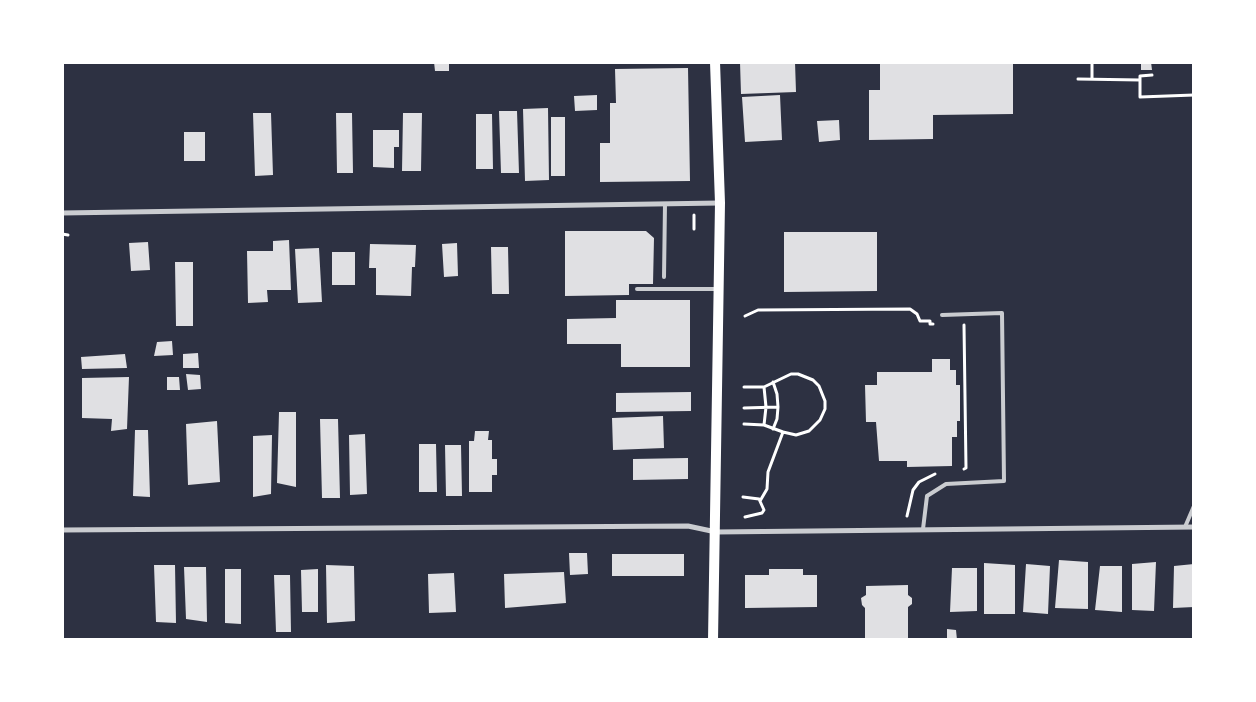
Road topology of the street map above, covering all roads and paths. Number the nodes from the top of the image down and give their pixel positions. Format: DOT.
graph roads {
  1 [pos="715,62"];
  2 [pos="1092,62"];
  3 [pos="1147,70"];
  4 [pos="1147,76"];
  5 [pos="1152,76"];
  6 [pos="1078,79"];
  7 [pos="1092,79"];
  8 [pos="1140,80"];
  9 [pos="1194,95"];
  10 [pos="720,203"];
  11 [pos="665,204"];
  12 [pos="62,213"];
  13 [pos="62,234"];
  14 [pos="68,235"];
  15 [pos="664,276"];
  16 [pos="637,289"];
  17 [pos="719,289"];
  18 [pos="942,315"];
  19 [pos="745,316"];
  20 [pos="956,323"];
  21 [pos="938,324"];
  22 [pos="773,382"];
  23 [pos="764,386"];
  24 [pos="744,387"];
  25 [pos="766,407"];
  26 [pos="778,407"];
  27 [pos="744,408"];
  28 [pos="744,424"];
  29 [pos="764,425"];
  30 [pos="773,429"];
  31 [pos="783,432"];
  32 [pos="959,469"];
  33 [pos="937,474"];
  34 [pos="743,497"];
  35 [pos="760,501"];
  36 [pos="1194,506"];
  37 [pos="752,516"];
  38 [pos="900,516"];
  39 [pos="743,517"];
  40 [pos="769,518"];
  41 [pos="1194,526"];
  42 [pos="1185,527"];
  43 [pos="923,529"];
  44 [pos="62,530"];
  45 [pos="716,532"];
  46 [pos="713,640"];
  1 -- 10 [label="main road"];
  2 -- 7 [label="path"];
  3 -- 4 [label="path"];
  4 -- 5 [label="path"];
  4 -- 8 [label="path"];
  6 -- 7 [label="path"];
  7 -- 8 [label="path"];
  8 -- 9 [label="path"];
  10 -- 11 [label="street"];
  10 -- 17 [label="main road"];
  11 -- 12 [label="street"];
  11 -- 15 [label="lane"];
  13 -- 14 [label="path"];
  16 -- 17 [label="lane"];
  17 -- 45 [label="main road"];
  18 -- 43 [label="lane"];
  19 -- 21 [label="path"];
  20 -- 32 [label="path"];
  22 -- 23 [label="path"];
  22 -- 26 [label="path"];
  22 -- 31 [label="path"];
  23 -- 24 [label="path"];
  23 -- 25 [label="path"];
  25 -- 26 [label="path"];
  25 -- 27 [label="path"];
  25 -- 29 [label="path"];
  26 -- 30 [label="path"];
  28 -- 29 [label="path"];
  29 -- 30 [label="path"];
  30 -- 31 [label="path"];
  31 -- 35 [label="path"];
  33 -- 38 [label="path"];
  34 -- 35 [label="path"];
  35 -- 37 [label="path"];
  36 -- 42 [label="lane"];
  37 -- 39 [label="path"];
  37 -- 40 [label="path"];
  41 -- 42 [label="street"];
  42 -- 43 [label="street"];
  43 -- 45 [label="street"];
  44 -- 45 [label="street"];
  45 -- 46 [label="main road"];
}
